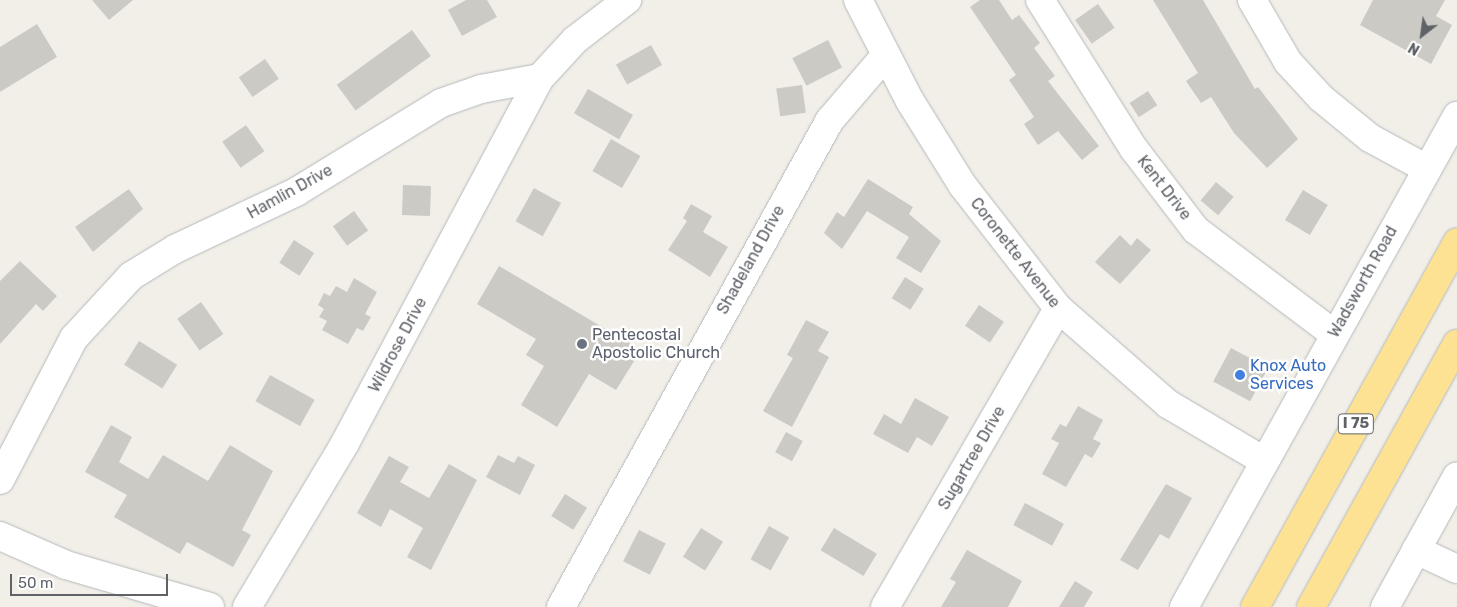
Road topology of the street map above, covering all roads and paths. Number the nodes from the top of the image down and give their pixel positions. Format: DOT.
graph roads {
  1 [pos="627,0"];
  2 [pos="858,0"];
  3 [pos="1040,0"];
  4 [pos="1252,0"];
  5 [pos="885,56"];
  6 [pos="540,78"];
  7 [pos="1457,116"];
  8 [pos="1427,169"];
  9 [pos="1457,242"];
  10 [pos="1058,308"];
  11 [pos="1334,334"];
  12 [pos="1457,344"];
  13 [pos="1264,462"];
  14 [pos="1457,476"];
  15 [pos="0,480"];
  16 [pos="0,536"];
  17 [pos="1416,550"];
  18 [pos="1457,569"];
  19 [pos="210,607"];
  20 [pos="247,607"];
  21 [pos="561,607"];
  22 [pos="886,607"];
  23 [pos="1184,607"];
  24 [pos="1255,607"];
  25 [pos="1312,607"];
  26 [pos="1384,607"];
  1 -- 6 [label="street"];
  2 -- 5 [label="street, Coronette Avenue"];
  3 -- 11 [label="street, Kent Drive"];
  4 -- 8 [label="street"];
  5 -- 10 [label="street, Coronette Avenue"];
  5 -- 21 [label="street, Shadeland Drive"];
  6 -- 15 [label="street, Hamlin Drive"];
  6 -- 20 [label="street, Wildrose Drive"];
  7 -- 8 [label="street, Wadsworth Road"];
  8 -- 11 [label="street, Wadsworth Road"];
  9 -- 24 [label="highway, I 75"];
  10 -- 13 [label="street, Coronette Avenue"];
  10 -- 22 [label="street, Sugartree Drive"];
  11 -- 13 [label="street, Wadsworth Road"];
  12 -- 25 [label="highway"];
  13 -- 23 [label="street, Wadsworth Road"];
  14 -- 17 [label="street"];
  16 -- 19 [label="street"];
  17 -- 18 [label="street"];
  17 -- 26 [label="street"];
}
